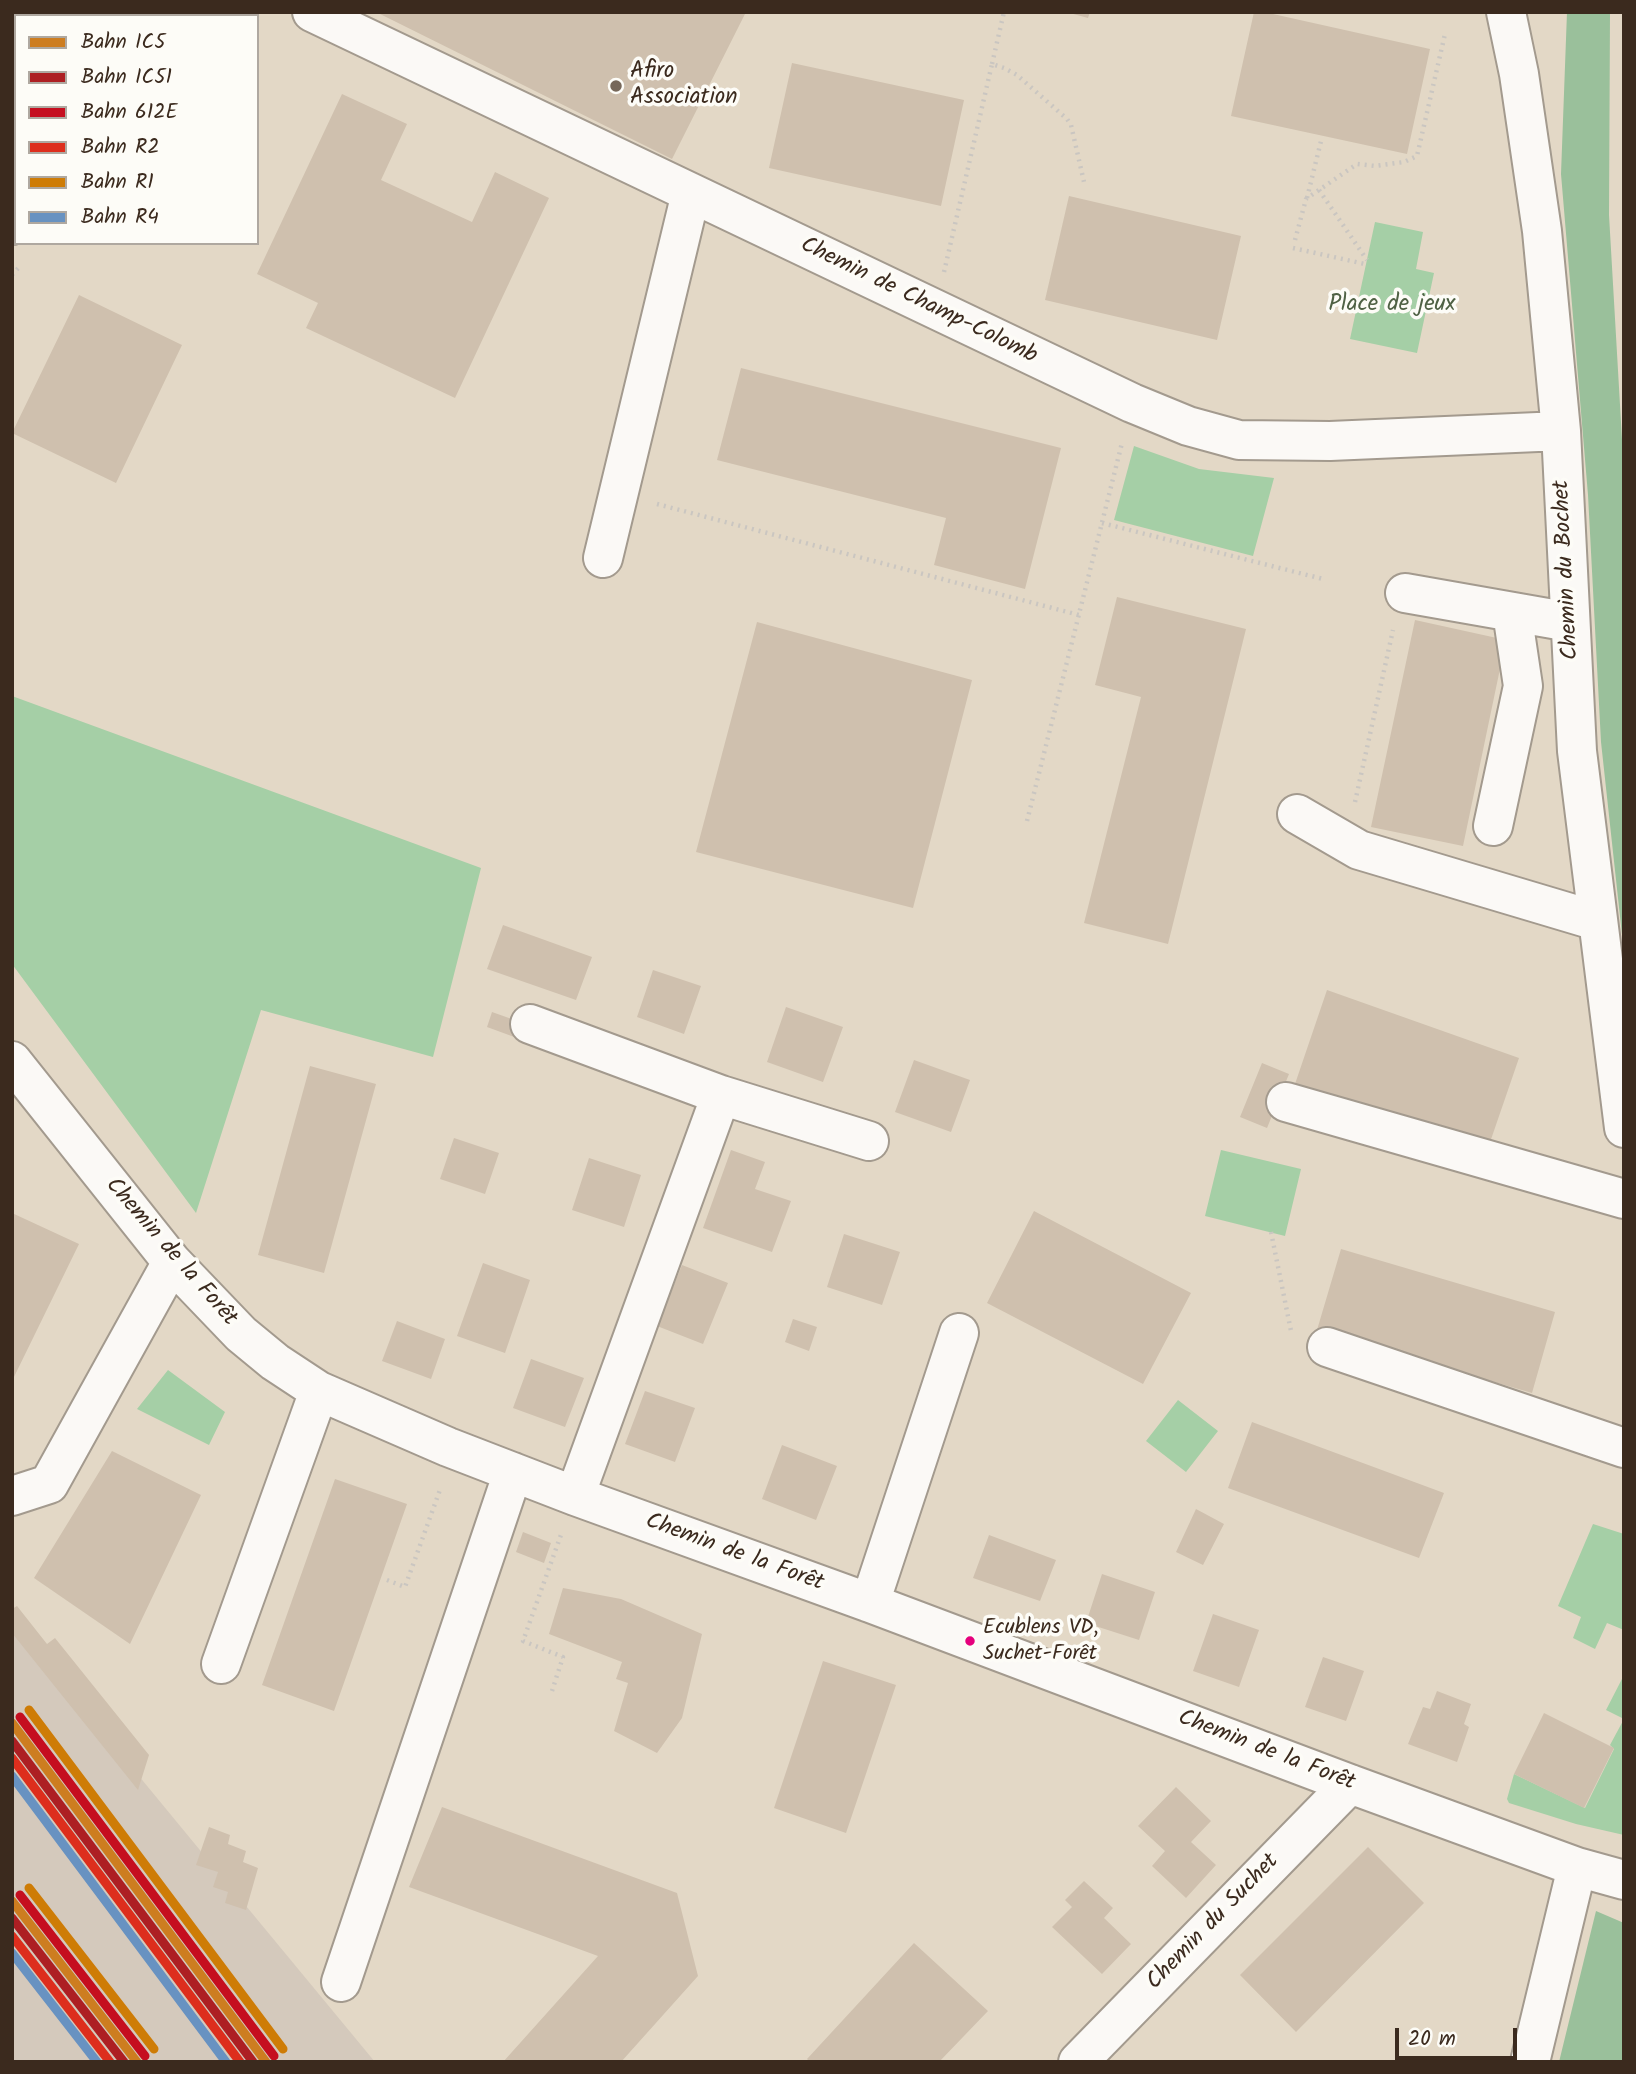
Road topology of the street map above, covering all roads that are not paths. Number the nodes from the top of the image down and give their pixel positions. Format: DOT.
graph roads {
  1 [pos="312,12"];
  2 [pos="1506,12"];
  3 [pos="691,193"];
  4 [pos="1561,431"];
  5 [pos="603,558"];
  6 [pos="1405,593"];
  7 [pos="1512,612"];
  8 [pos="1570,622"];
  9 [pos="1297,814"];
  10 [pos="1493,827"];
  11 [pos="1597,921"];
  12 [pos="530,1024"];
  13 [pos="12,1061"];
  14 [pos="721,1095"];
  15 [pos="1286,1102"];
  16 [pos="1624,1128"];
  17 [pos="869,1141"];
  18 [pos="1624,1199"];
  19 [pos="172,1262"];
  20 [pos="959,1334"];
  21 [pos="1309,1342"];
  22 [pos="319,1391"];
  23 [pos="1624,1448"];
  24 [pos="513,1472"];
  25 [pos="12,1496"];
  26 [pos="575,1496"];
  27 [pos="870,1603"];
  28 [pos="221,1664"];
  29 [pos="1350,1784"];
  30 [pos="1577,1867"];
  31 [pos="1624,1880"];
  32 [pos="341,1982"];
  33 [pos="1077,2062"];
  34 [pos="1530,2062"];
  1 -- 3 [label="street, Chemin de Champ-Colomb"];
  2 -- 4 [label="street, Chemin du Bochet"];
  3 -- 4 [label="street, Chemin de Champ-Colomb"];
  3 -- 5 [label="street"];
  4 -- 8 [label="street, Chemin du Bochet"];
  6 -- 7 [label="street"];
  7 -- 8 [label="street"];
  7 -- 10 [label="street"];
  8 -- 11 [label="street, Chemin du Bochet"];
  9 -- 11 [label="street"];
  11 -- 16 [label="street, Chemin du Bochet"];
  12 -- 14 [label="street"];
  13 -- 19 [label="street, Chemin de la Forêt"];
  14 -- 17 [label="street"];
  14 -- 26 [label="street"];
  15 -- 18 [label="street"];
  19 -- 22 [label="street, Chemin de la Forêt"];
  19 -- 25 [label="street"];
  20 -- 27 [label="street"];
  21 -- 23 [label="street"];
  22 -- 24 [label="street, Chemin de la Forêt"];
  22 -- 28 [label="street"];
  24 -- 26 [label="street, Chemin de la Forêt"];
  24 -- 32 [label="street"];
  26 -- 27 [label="street, Chemin de la Forêt"];
  27 -- 29 [label="street, Chemin de la Forêt"];
  29 -- 30 [label="street, Chemin de la Forêt"];
  29 -- 33 [label="street, Chemin du Suchet"];
  30 -- 31 [label="street, Chemin de la Forêt"];
  30 -- 34 [label="street"];
}
